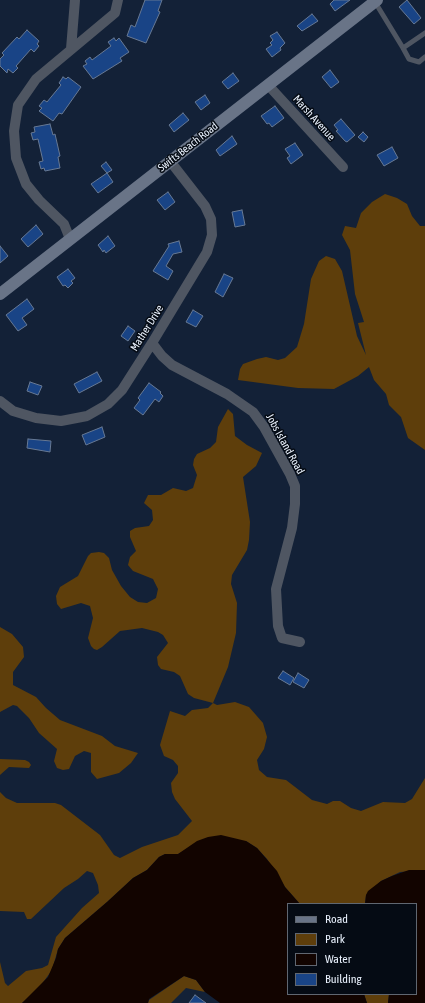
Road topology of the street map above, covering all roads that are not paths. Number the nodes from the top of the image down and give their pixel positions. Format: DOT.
graph roads {
  1 [pos="75,0"];
  2 [pos="118,0"];
  3 [pos="375,1"];
  4 [pos="425,34"];
  5 [pos="403,48"];
  6 [pos="71,49"];
  7 [pos="425,57"];
  8 [pos="268,85"];
  9 [pos="170,161"];
  10 [pos="343,167"];
  11 [pos="70,239"];
  12 [pos="0,294"];
  13 [pos="152,343"];
  14 [pos="0,402"];
  15 [pos="300,642"];
  1 -- 6 [label="street"];
  2 -- 6 [label="street"];
  3 -- 5 [label="lane"];
  3 -- 8 [label="street, Swifts Beach Road"];
  4 -- 5 [label="lane"];
  5 -- 7 [label="lane"];
  6 -- 11 [label="street"];
  8 -- 9 [label="street, Swifts Beach Road"];
  8 -- 10 [label="street, Marsh Avenue"];
  9 -- 11 [label="street, Swifts Beach Road"];
  9 -- 13 [label="street, Mather Drive"];
  11 -- 12 [label="street, Swifts Beach Road"];
  13 -- 14 [label="street, Mather Drive"];
  13 -- 15 [label="street, Jobs Island Road"];
}
